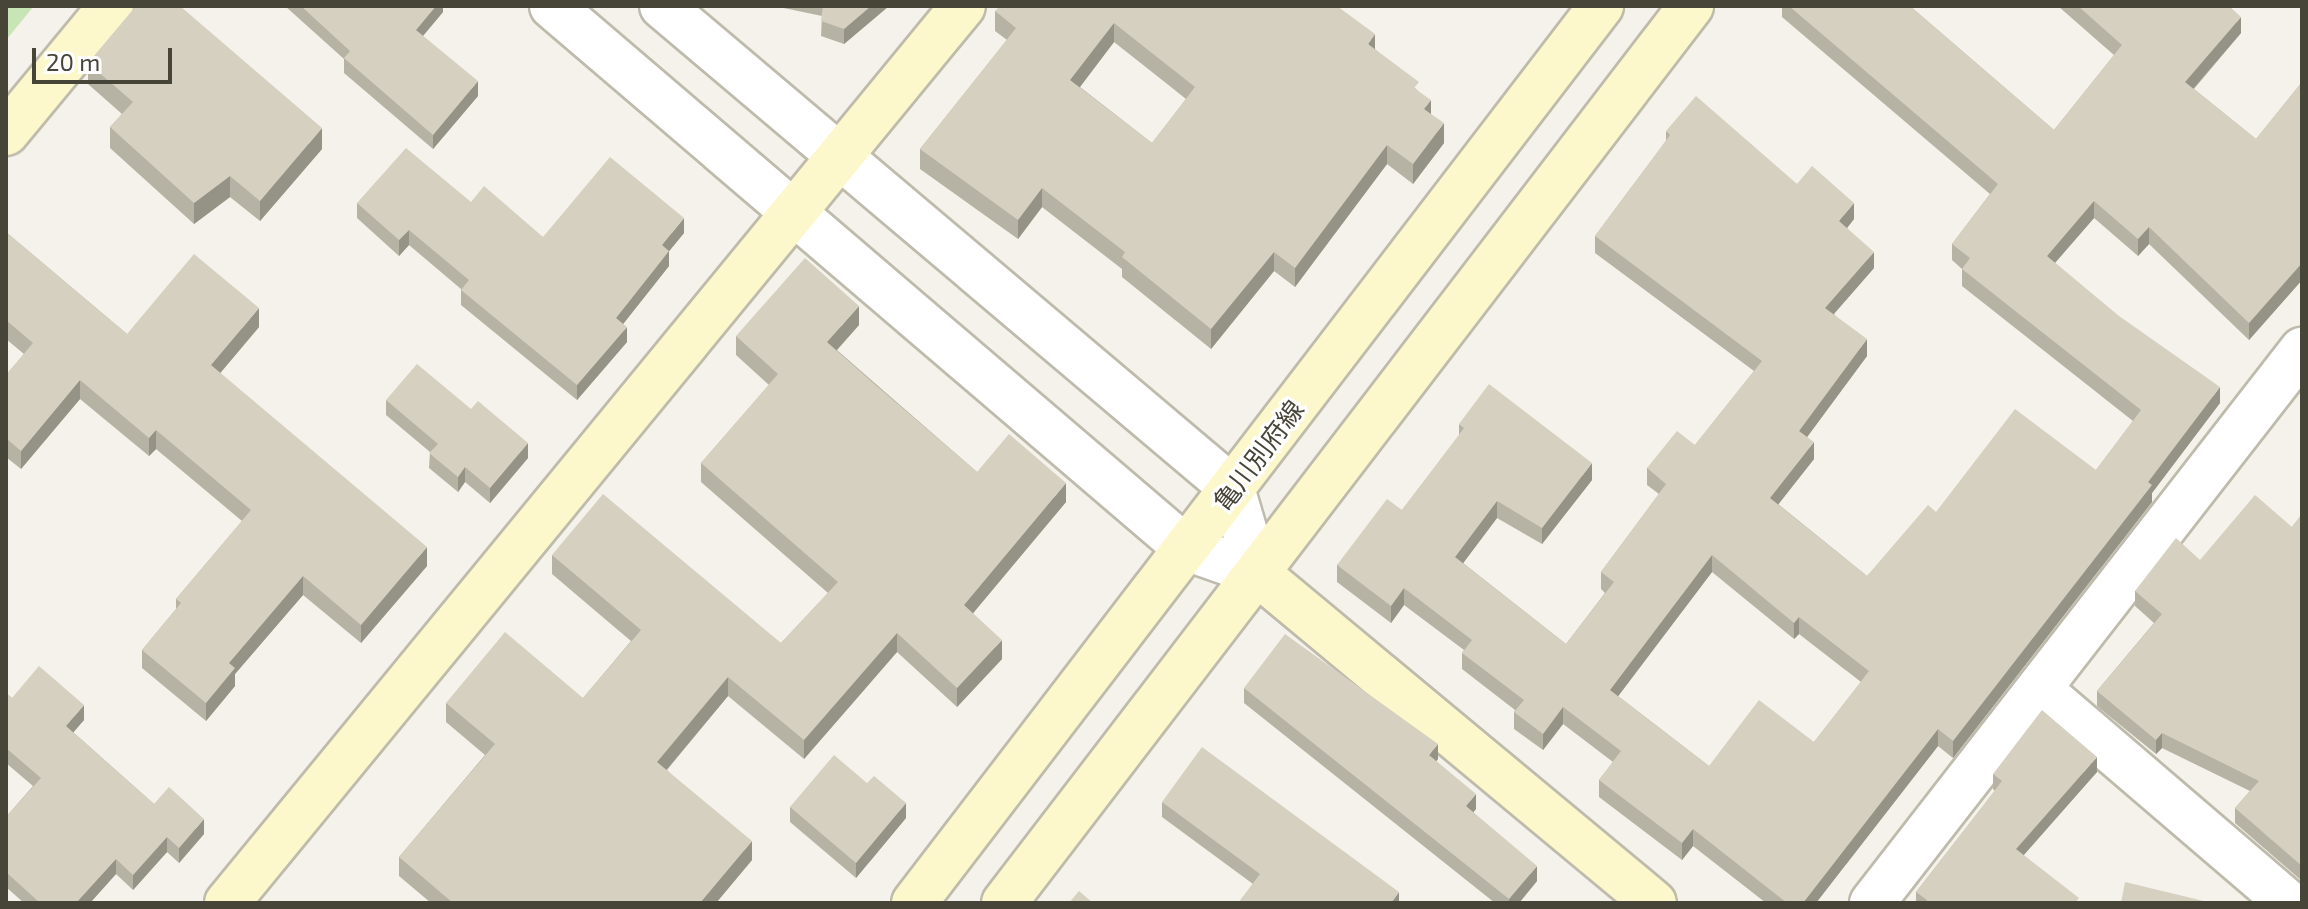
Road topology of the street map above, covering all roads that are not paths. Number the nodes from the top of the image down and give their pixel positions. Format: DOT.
graph roads {
  1 [pos="111,6"];
  2 [pos="552,6"];
  3 [pos="662,6"];
  4 [pos="963,6"];
  5 [pos="1601,6"];
  6 [pos="1691,6"];
  7 [pos="6,133"];
  8 [pos="840,157"];
  9 [pos="793,213"];
  10 [pos="2302,350"];
  11 [pos="1232,488"];
  12 [pos="1186,548"];
  13 [pos="1257,573"];
  14 [pos="2039,689"];
  15 [pos="227,903"];
  16 [pos="914,903"];
  17 [pos="1004,903"];
  18 [pos="1654,903"];
  19 [pos="1872,903"];
  20 [pos="2289,903"];
  1 -- 7 [label="main road"];
  2 -- 9 [label="street"];
  3 -- 8 [label="street"];
  4 -- 8 [label="main road"];
  5 -- 11 [label="main road, 亀川別府線"];
  6 -- 13 [label="main road"];
  8 -- 9 [label="main road"];
  8 -- 11 [label="street"];
  9 -- 12 [label="street"];
  9 -- 15 [label="main road"];
  10 -- 14 [label="street"];
  11 -- 12 [label="main road, 亀川別府線"];
  11 -- 13 [label="street"];
  12 -- 13 [label="street"];
  12 -- 16 [label="main road, 亀川別府線"];
  13 -- 17 [label="main road"];
  13 -- 18 [label="main road"];
  14 -- 19 [label="street"];
  14 -- 20 [label="street"];
}
